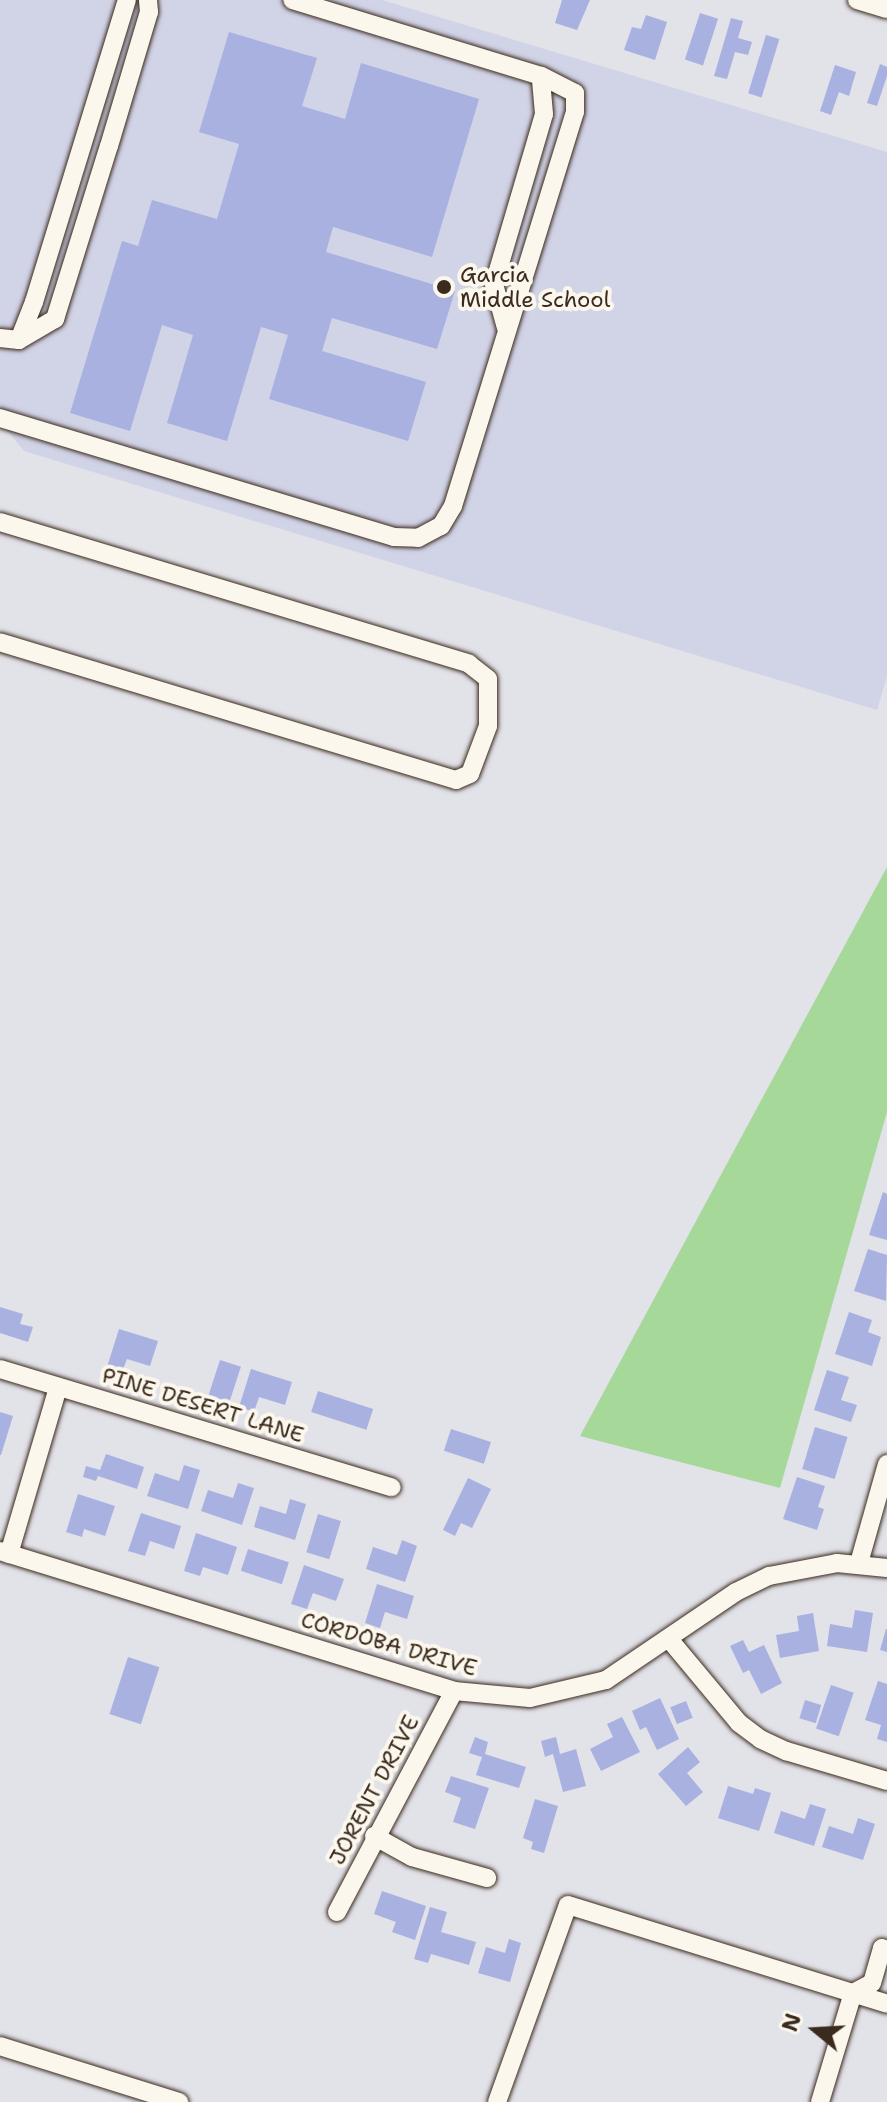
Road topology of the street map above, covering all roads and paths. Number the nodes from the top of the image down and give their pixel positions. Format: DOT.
graph roads {
  1 [pos="127,0"];
  2 [pos="148,0"];
  3 [pos="292,0"];
  4 [pos="857,0"];
  5 [pos="887,9"];
  6 [pos="541,76"];
  7 [pos="506,328"];
  8 [pos="9,339"];
  9 [pos="0,418"];
  10 [pos="0,522"];
  11 [pos="0,642"];
  12 [pos="0,1369"];
  13 [pos="58,1387"];
  14 [pos="887,1464"];
  15 [pos="392,1487"];
  16 [pos="4,1552"];
  17 [pos="859,1563"];
  18 [pos="887,1568"];
  19 [pos="669,1639"];
  20 [pos="454,1691"];
  21 [pos="887,1781"];
  22 [pos="374,1836"];
  23 [pos="487,1878"];
  24 [pos="337,1912"];
  25 [pos="887,1950"];
  26 [pos="853,1993"];
  27 [pos="887,2004"];
  28 [pos="0,2046"];
  29 [pos="179,2102"];
  30 [pos="497,2102"];
  31 [pos="820,2102"];
  1 -- 8 [label="street"];
  2 -- 8 [label="street"];
  3 -- 6 [label="street"];
  4 -- 5 [label="street"];
  6 -- 7 [label="street"];
  6 -- 7 [label="street"];
  7 -- 9 [label="street"];
  10 -- 11 [label="street"];
  12 -- 13 [label="street, PINE DESERT LANE"];
  13 -- 15 [label="street, PINE DESERT LANE"];
  13 -- 16 [label="street"];
  14 -- 17 [label="street"];
  16 -- 20 [label="street, CORDOBA DRIVE"];
  17 -- 18 [label="street, CORDOBA DRIVE"];
  17 -- 19 [label="street, CORDOBA DRIVE"];
  19 -- 20 [label="street, CORDOBA DRIVE"];
  19 -- 21 [label="street"];
  20 -- 22 [label="street, JORENT DRIVE"];
  22 -- 23 [label="street"];
  22 -- 24 [label="street, JORENT DRIVE"];
  25 -- 26 [label="street"];
  26 -- 27 [label="street"];
  26 -- 30 [label="street"];
  26 -- 31 [label="street"];
  28 -- 29 [label="street"];
}
